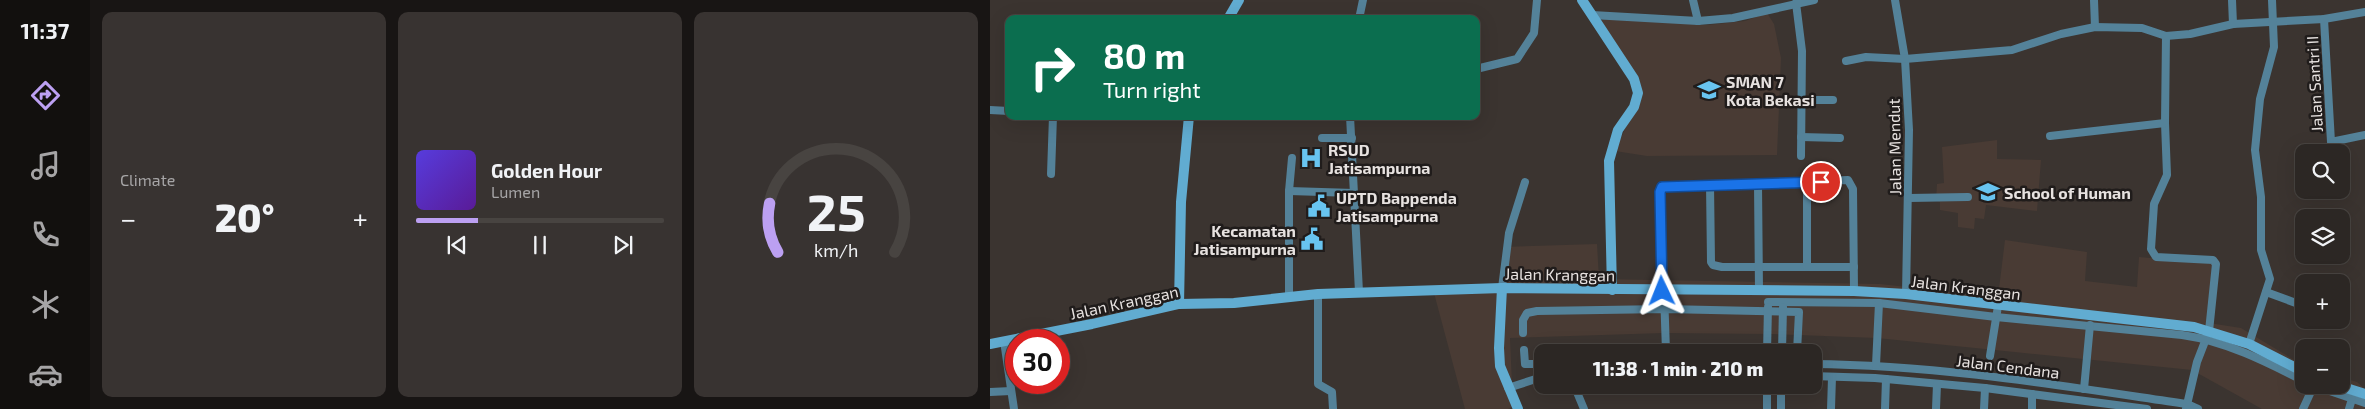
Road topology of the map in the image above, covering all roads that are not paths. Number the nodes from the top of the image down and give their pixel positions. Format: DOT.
graph roads {
  1 [pos="1238,0"];
  2 [pos="1363,0"];
  3 [pos="1537,0"];
  4 [pos="1582,0"];
  5 [pos="1693,0"];
  6 [pos="1814,0"];
  7 [pos="1895,0"];
  8 [pos="2094,0"];
  9 [pos="2232,0"];
  10 [pos="2272,0"];
  11 [pos="1796,3"];
  12 [pos="2365,12"];
  13 [pos="1230,15"];
  14 [pos="1360,15"];
  15 [pos="1592,16"];
  16 [pos="2324,19"];
  17 [pos="1698,21"];
  18 [pos="2273,22"];
  19 [pos="2233,24"];
  20 [pos="2095,27"];
  21 [pos="2166,36"];
  22 [pos="1905,59"];
  23 [pos="1846,61"];
  24 [pos="1480,68"];
  25 [pos="1802,100"];
  26 [pos="1833,100"];
  27 [pos="990,110"];
  28 [pos="1005,111"];
  29 [pos="1053,120"];
  30 [pos="1189,120"];
  31 [pos="1350,120"];
  32 [pos="2165,123"];
  33 [pos="2050,136"];
  34 [pos="2365,136"];
  35 [pos="1322,138"];
  36 [pos="1352,138"];
  37 [pos="1801,138"];
  38 [pos="1840,138"];
  39 [pos="1801,156"];
  40 [pos="1292,158"];
  41 [pos="1051,174"];
  42 [pos="1525,182"];
  43 [pos="1807,182"];
  44 [pos="1710,184"];
  45 [pos="1758,184"];
  46 [pos="1289,191"];
  47 [pos="1354,193"];
  48 [pos="1968,197"];
  49 [pos="1909,198"];
  50 [pos="1807,266"];
  51 [pos="1759,267"];
  52 [pos="1854,267"];
  53 [pos="1502,288"];
  54 [pos="1612,290"];
  55 [pos="1663,291"];
  56 [pos="1854,291"];
  57 [pos="1359,292"];
  58 [pos="2266,292"];
  59 [pos="1318,294"];
  60 [pos="1906,294"];
  61 [pos="1765,295"];
  62 [pos="1289,296"];
  63 [pos="1783,296"];
  64 [pos="1879,303"];
  65 [pos="2295,303"];
  66 [pos="1179,304"];
  67 [pos="1998,306"];
  68 [pos="1665,309"];
  69 [pos="1768,312"];
  70 [pos="1783,312"];
  71 [pos="1996,317"];
  72 [pos="2090,325"];
  73 [pos="1524,333"];
  74 [pos="2208,335"];
  75 [pos="1004,341"];
  76 [pos="990,344"];
  77 [pos="1666,344"];
  78 [pos="1767,344"];
  79 [pos="1782,344"];
  80 [pos="1797,344"];
  81 [pos="2249,344"];
  82 [pos="1005,348"];
  83 [pos="1524,350"];
  84 [pos="1990,356"];
  85 [pos="1534,364"];
  86 [pos="1822,364"];
  87 [pos="1876,365"];
  88 [pos="2295,367"];
  89 [pos="1822,376"];
  90 [pos="1832,376"];
  91 [pos="2295,377"];
  92 [pos="1886,379"];
  93 [pos="1534,380"];
  94 [pos="1936,384"];
  95 [pos="1508,388"];
  96 [pos="1985,388"];
  97 [pos="2084,389"];
  98 [pos="2350,389"];
  99 [pos="1005,391"];
  100 [pos="990,392"];
  101 [pos="1012,394"];
  102 [pos="1578,394"];
  103 [pos="1767,394"];
  104 [pos="1782,394"];
  105 [pos="2032,394"];
  106 [pos="2309,394"];
  107 [pos="2338,394"];
  108 [pos="2365,394"];
  109 [pos="2352,399"];
  110 [pos="2082,400"];
  111 [pos="2365,403"];
  112 [pos="2187,406"];
  113 [pos="2133,408"];
  114 [pos="1014,409"];
  115 [pos="1333,409"];
  116 [pos="1518,409"];
  117 [pos="1584,409"];
  118 [pos="1767,409"];
  119 [pos="1781,409"];
  120 [pos="1831,409"];
  121 [pos="1885,409"];
  122 [pos="1936,409"];
  123 [pos="1984,409"];
  124 [pos="2032,409"];
  125 [pos="2082,409"];
  126 [pos="2147,409"];
  127 [pos="2198,409"];
  128 [pos="2303,409"];
  129 [pos="2349,409"];
  1 -- 13 [label="main road"];
  2 -- 14 [label="street"];
  3 -- 24 [label="street"];
  4 -- 15 [label="main road"];
  5 -- 17 [label="street"];
  6 -- 11 [label="street"];
  7 -- 22 [label="street, Jalan Mendut"];
  8 -- 20 [label="street"];
  9 -- 19 [label="street"];
  10 -- 18 [label="street"];
  11 -- 17 [label="street"];
  11 -- 25 [label="street"];
  12 -- 16 [label="street"];
  15 -- 17 [label="street"];
  15 -- 54 [label="main road"];
  16 -- 18 [label="street"];
  16 -- 34 [label="street, Jalan Santri II"];
  18 -- 19 [label="street"];
  18 -- 58 [label="street"];
  19 -- 21 [label="street"];
  20 -- 21 [label="street"];
  20 -- 22 [label="street"];
  21 -- 32 [label="street"];
  22 -- 23 [label="street"];
  22 -- 49 [label="street, Jalan Mendut"];
  25 -- 26 [label="street"];
  25 -- 37 [label="street"];
  27 -- 28 [label="street"];
  29 -- 41 [label="street"];
  30 -- 66 [label="main road"];
  31 -- 36 [label="street"];
  32 -- 33 [label="street"];
  32 -- 74 [label="street"];
  35 -- 36 [label="street"];
  36 -- 47 [label="street"];
  37 -- 38 [label="street"];
  37 -- 39 [label="street"];
  40 -- 46 [label="street"];
  42 -- 53 [label="street"];
  43 -- 45 [label="street"];
  43 -- 50 [label="street"];
  43 -- 52 [label="street"];
  44 -- 45 [label="street"];
  44 -- 51 [label="street"];
  44 -- 55 [label="street"];
  45 -- 51 [label="street"];
  46 -- 47 [label="street"];
  46 -- 62 [label="street"];
  47 -- 57 [label="street"];
  48 -- 49 [label="street"];
  49 -- 60 [label="street, Jalan Mendut"];
  50 -- 51 [label="street"];
  50 -- 52 [label="street"];
  51 -- 61 [label="street"];
  52 -- 56 [label="street"];
  53 -- 54 [label="main road, Jalan Kranggan"];
  53 -- 57 [label="main road, Jalan Kranggan"];
  53 -- 95 [label="main road"];
  54 -- 55 [label="main road, Jalan Kranggan"];
  55 -- 61 [label="main road, Jalan Kranggan"];
  55 -- 68 [label="street"];
  56 -- 60 [label="main road, Jalan Kranggan"];
  56 -- 63 [label="main road, Jalan Kranggan"];
  57 -- 59 [label="main road, Jalan Kranggan"];
  58 -- 65 [label="street"];
  58 -- 81 [label="street"];
  59 -- 62 [label="main road, Jalan Kranggan"];
  59 -- 115 [label="street"];
  60 -- 67 [label="main road, Jalan Kranggan"];
  61 -- 63 [label="main road, Jalan Kranggan"];
  61 -- 69 [label="street"];
  62 -- 66 [label="main road, Jalan Kranggan"];
  63 -- 64 [label="street"];
  63 -- 70 [label="street"];
  64 -- 71 [label="street"];
  64 -- 87 [label="street"];
  66 -- 75 [label="main road, Jalan Kranggan"];
  67 -- 71 [label="street"];
  67 -- 74 [label="main road, Jalan Kranggan"];
  68 -- 69 [label="street"];
  68 -- 73 [label="street"];
  68 -- 77 [label="street"];
  69 -- 70 [label="street"];
  69 -- 78 [label="street"];
  70 -- 79 [label="street"];
  70 -- 80 [label="street"];
  71 -- 72 [label="street"];
  71 -- 84 [label="street"];
  72 -- 74 [label="street"];
  72 -- 97 [label="street"];
  74 -- 81 [label="main road, Jalan Kranggan"];
  74 -- 91 [label="street"];
  74 -- 112 [label="street"];
  75 -- 76 [label="main road, Jalan Kranggan"];
  75 -- 82 [label="street"];
  81 -- 88 [label="main road, Jalan Kranggan"];
  83 -- 85 [label="street"];
  86 -- 87 [label="street, Jalan Cendana"];
  87 -- 97 [label="street, Jalan Cendana"];
  89 -- 90 [label="street"];
  90 -- 92 [label="street"];
  90 -- 120 [label="street"];
  92 -- 94 [label="street"];
  92 -- 121 [label="street"];
  93 -- 95 [label="street"];
  94 -- 96 [label="street"];
  94 -- 122 [label="street"];
  95 -- 116 [label="main road"];
  96 -- 105 [label="street"];
  96 -- 123 [label="street"];
  97 -- 112 [label="street, Jalan Cendana"];
  98 -- 108 [label="main road"];
  99 -- 100 [label="street"];
  101 -- 114 [label="street"];
  102 -- 117 [label="street"];
  103 -- 118 [label="street"];
  104 -- 119 [label="street"];
  105 -- 110 [label="street"];
  105 -- 124 [label="street"];
  106 -- 128 [label="street"];
  107 -- 109 [label="street"];
  109 -- 111 [label="street"];
  109 -- 129 [label="street"];
  110 -- 113 [label="street"];
  110 -- 125 [label="street"];
  112 -- 127 [label="street, Jalan Cendana"];
  113 -- 126 [label="street"];
}
